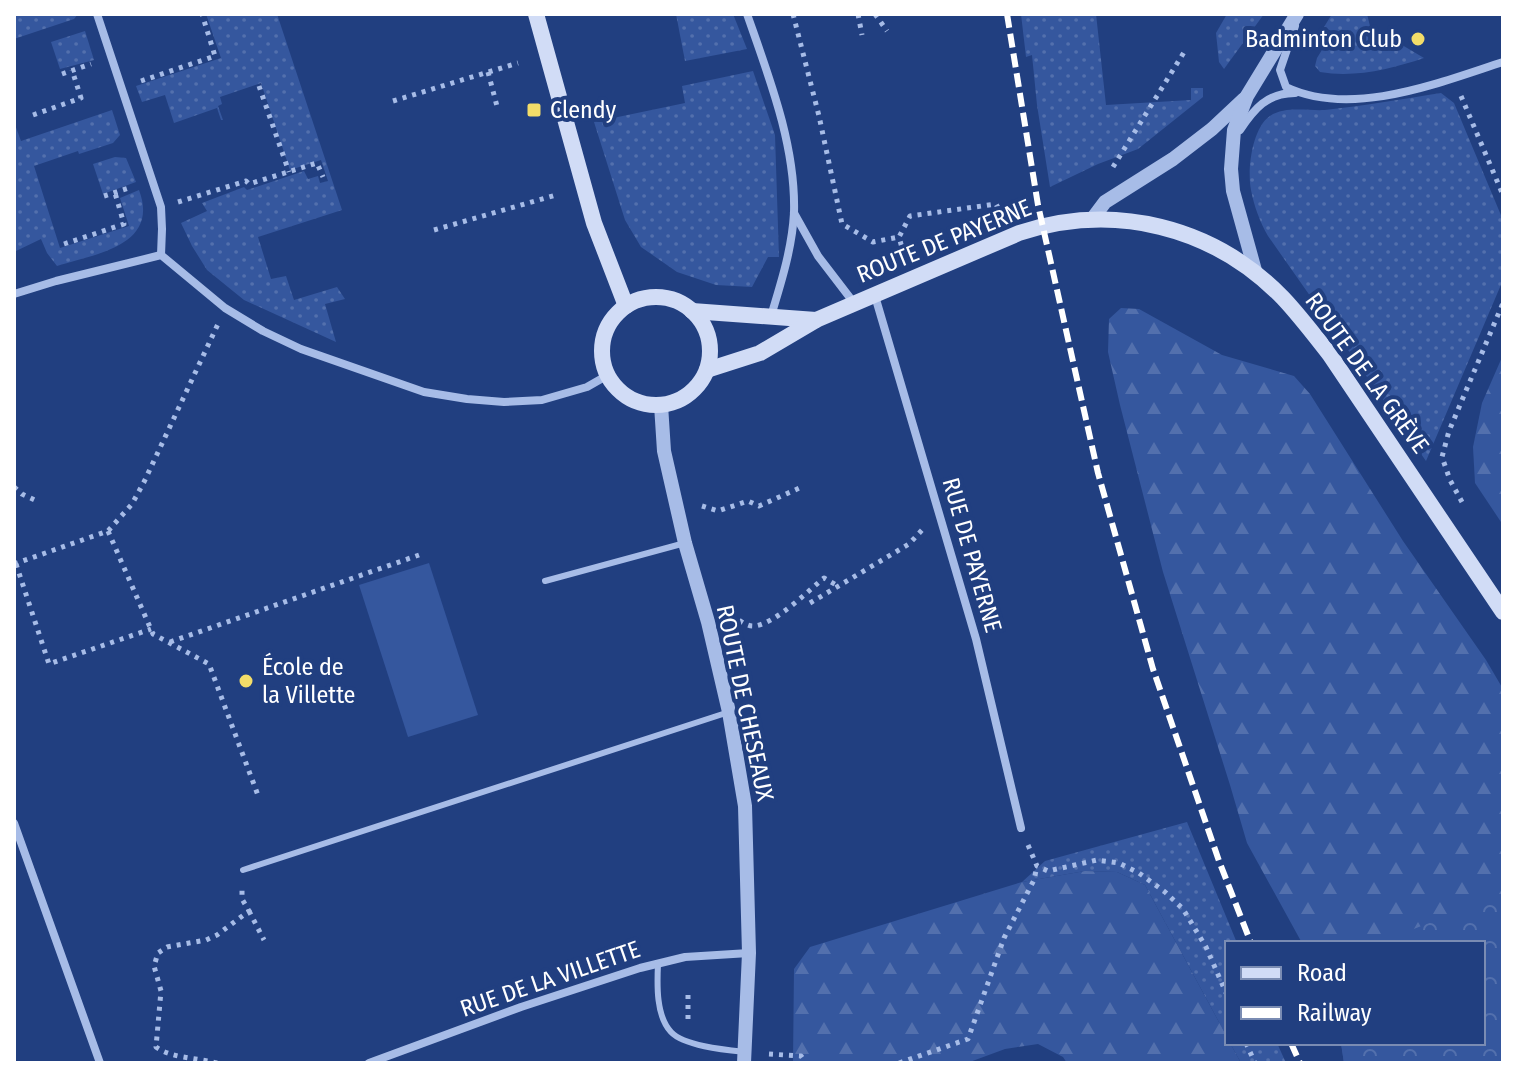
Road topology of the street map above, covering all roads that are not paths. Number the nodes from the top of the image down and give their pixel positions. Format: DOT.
graph roads {
  1 [pos="97,14"];
  2 [pos="536,14"];
  3 [pos="747,14"];
  4 [pos="1298,14"];
  5 [pos="1503,62"];
  6 [pos="1298,93"];
  7 [pos="1247,96"];
  8 [pos="1233,141"];
  9 [pos="794,213"];
  10 [pos="1093,218"];
  11 [pos="161,255"];
  12 [pos="1256,274"];
  13 [pos="14,294"];
  14 [pos="875,295"];
  15 [pos="854,304"];
  16 [pos="626,306"];
  17 [pos="692,311"];
  18 [pos="770,317"];
  19 [pos="816,320"];
  20 [pos="707,370"];
  21 [pos="608,375"];
  22 [pos="661,405"];
  23 [pos="685,543"];
  24 [pos="545,581"];
  25 [pos="1503,612"];
  26 [pos="729,712"];
  27 [pos="14,823"];
  28 [pos="1021,828"];
  29 [pos="243,870"];
  30 [pos="749,953"];
  31 [pos="658,964"];
  32 [pos="744,1058"];
  33 [pos="100,1063"];
  34 [pos="369,1063"];
  1 -- 11 [label="street"];
  2 -- 16 [label="main road"];
  3 -- 9 [label="street"];
  4 -- 6 [label="street"];
  4 -- 7 [label="street"];
  5 -- 6 [label="street"];
  6 -- 8 [label="street"];
  7 -- 8 [label="street"];
  7 -- 10 [label="street"];
  8 -- 12 [label="street"];
  9 -- 15 [label="street"];
  9 -- 18 [label="street"];
  10 -- 12 [label="main road, ROUTE DE LA GRÈVE"];
  10 -- 14 [label="main road, ROUTE DE PAYERNE"];
  11 -- 13 [label="street"];
  11 -- 21 [label="street"];
  12 -- 25 [label="main road, ROUTE DE LA GRÈVE"];
  14 -- 15 [label="main road, ROUTE DE PAYERNE"];
  14 -- 28 [label="street, RUE DE PAYERNE"];
  15 -- 19 [label="main road, ROUTE DE PAYERNE"];
  16 -- 17 [label="main road"];
  16 -- 21 [label="main road"];
  17 -- 18 [label="main road, ROUTE DE PAYERNE"];
  17 -- 20 [label="main road"];
  18 -- 19 [label="main road, ROUTE DE PAYERNE"];
  19 -- 20 [label="main road, ROUTE DE PAYERNE"];
  20 -- 22 [label="main road"];
  21 -- 22 [label="main road"];
  22 -- 23 [label="street, ROUTE DE CHESEAUX"];
  23 -- 24 [label="lane"];
  23 -- 26 [label="street, ROUTE DE CHESEAUX"];
  26 -- 29 [label="lane"];
  26 -- 30 [label="street, ROUTE DE CHESEAUX"];
  27 -- 33 [label="street"];
  30 -- 31 [label="street, RUE DE LA VILLETTE"];
  30 -- 32 [label="street, ROUTE DE CHESEAUX"];
  31 -- 32 [label="lane"];
  31 -- 34 [label="street, RUE DE LA VILLETTE"];
}
